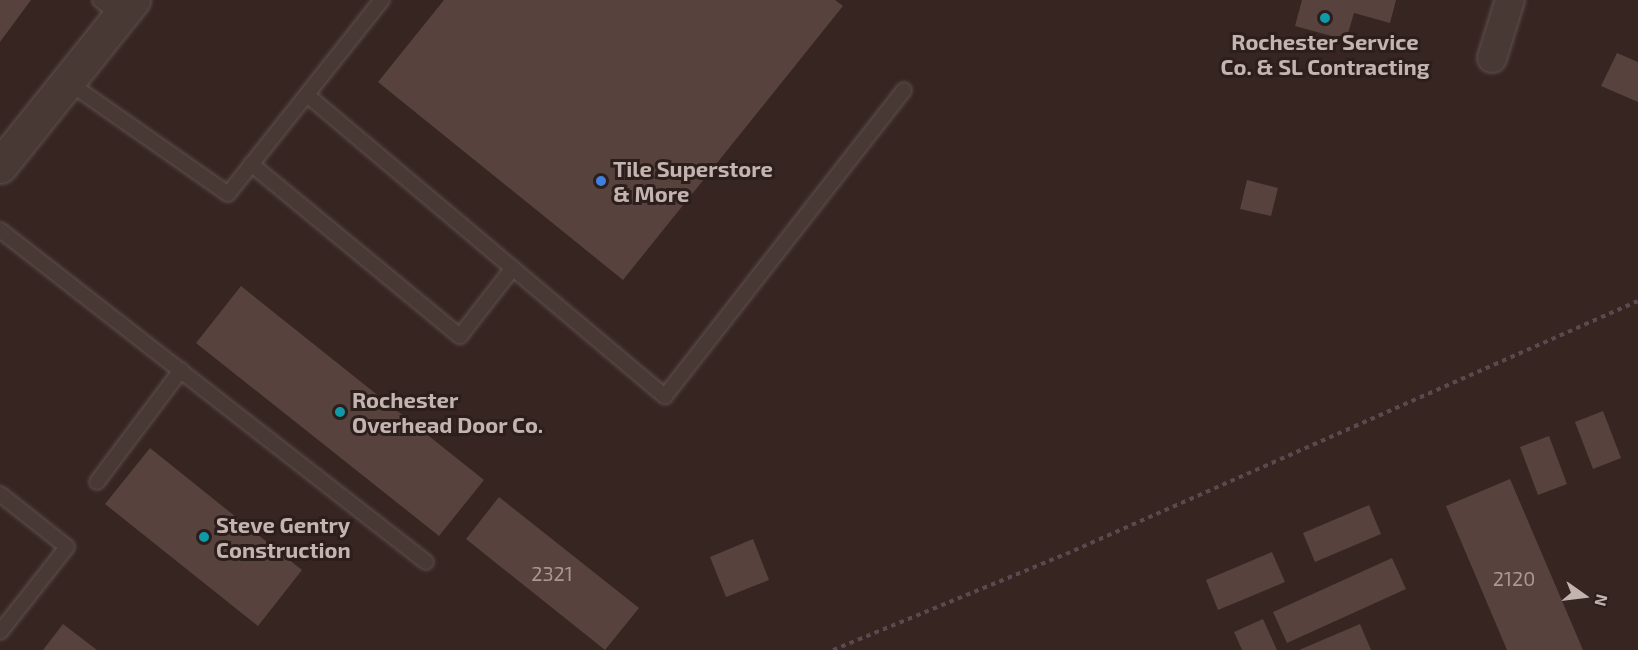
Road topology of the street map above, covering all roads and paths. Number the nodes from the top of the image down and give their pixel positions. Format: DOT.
graph roads {
  1 [pos="382,0"];
  2 [pos="1510,0"];
  3 [pos="118,5"];
  4 [pos="1492,58"];
  5 [pos="68,82"];
  6 [pos="904,90"];
  7 [pos="307,95"];
  8 [pos="251,164"];
  9 [pos="0,166"];
  10 [pos="0,230"];
  11 [pos="513,268"];
  12 [pos="1638,301"];
  13 [pos="181,370"];
  14 [pos="97,482"];
  15 [pos="0,494"];
  16 [pos="426,562"];
  17 [pos="0,632"];
  18 [pos="832,650"];
  1 -- 7 [label="lane"];
  2 -- 4 [label="street"];
  3 -- 5 [label="street"];
  5 -- 8 [label="lane"];
  5 -- 9 [label="street"];
  6 -- 11 [label="lane"];
  7 -- 8 [label="lane"];
  7 -- 11 [label="lane"];
  8 -- 11 [label="lane"];
  10 -- 13 [label="lane"];
  12 -- 18 [label="path"];
  13 -- 14 [label="lane"];
  13 -- 16 [label="lane"];
  15 -- 17 [label="lane"];
}
